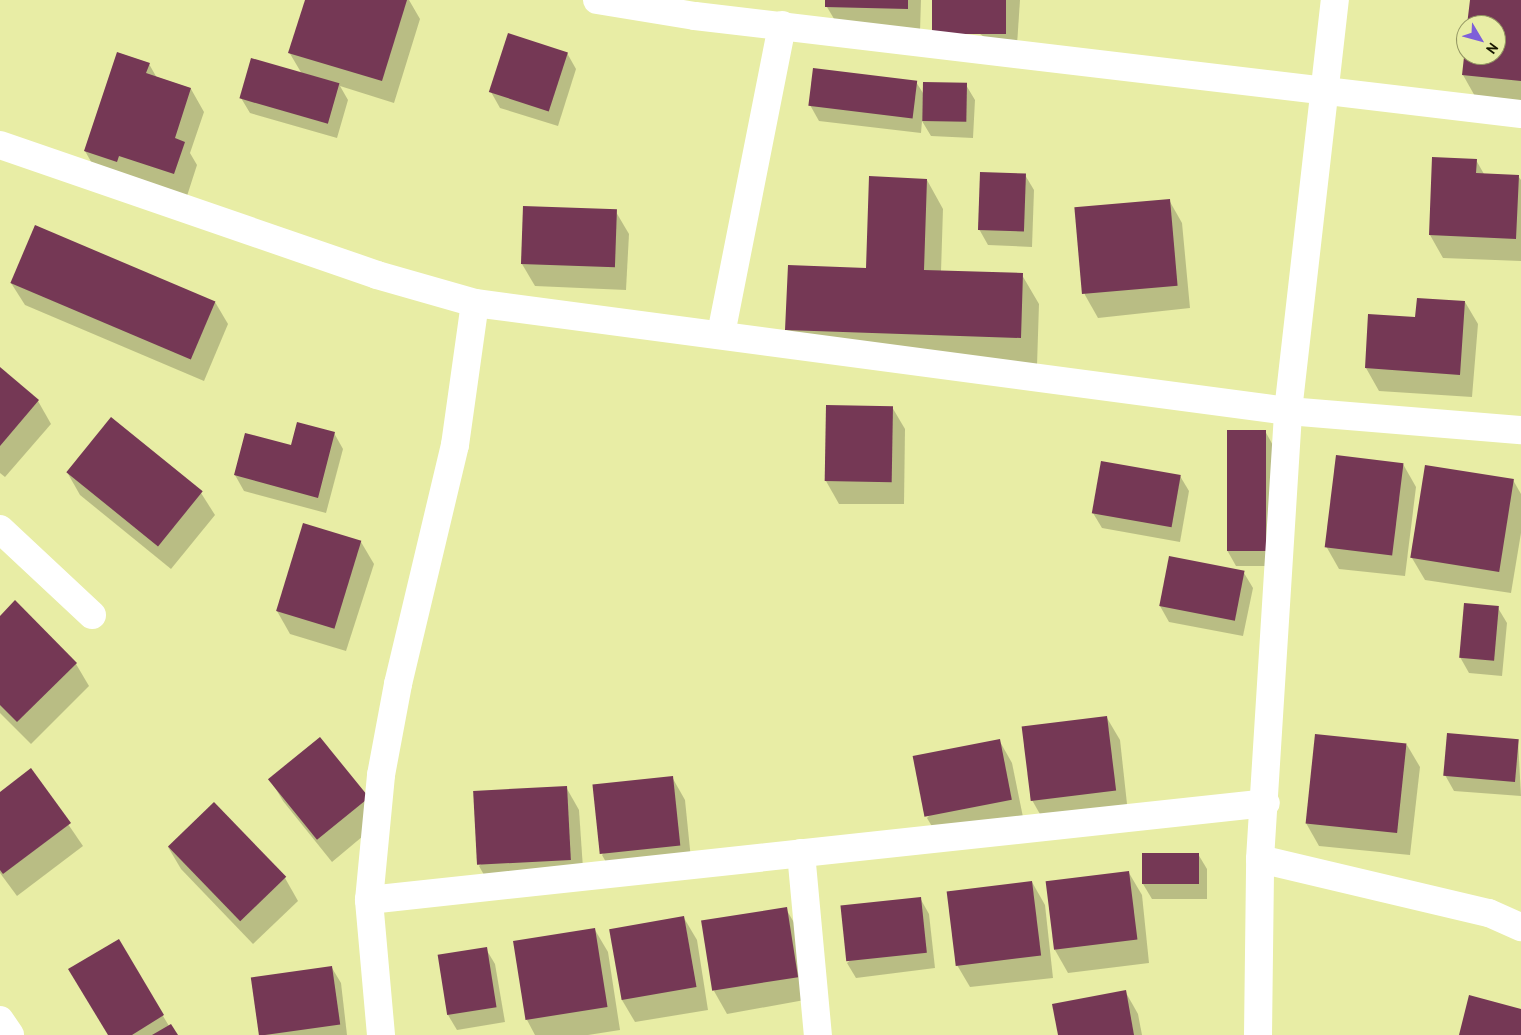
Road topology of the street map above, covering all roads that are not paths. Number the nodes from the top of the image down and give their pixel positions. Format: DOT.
graph roads {
  1 [pos="597,0"];
  2 [pos="1336,0"];
  3 [pos="782,25"];
  4 [pos="1326,91"];
  5 [pos="1521,114"];
  6 [pos="0,145"];
  7 [pos="474,303"];
  8 [pos="722,334"];
  9 [pos="1288,412"];
  10 [pos="1521,430"];
  11 [pos="0,529"];
  12 [pos="92,615"];
  13 [pos="1266,803"];
  14 [pos="800,853"];
  15 [pos="1260,859"];
  16 [pos="369,900"];
  17 [pos="1521,927"];
  18 [pos="0,1020"];
  19 [pos="10,1035"];
  20 [pos="381,1035"];
  21 [pos="818,1035"];
  22 [pos="1258,1035"];
  1 -- 3 [label="street"];
  2 -- 4 [label="street"];
  3 -- 4 [label="street"];
  3 -- 8 [label="street"];
  4 -- 5 [label="street"];
  4 -- 9 [label="street"];
  6 -- 7 [label="street"];
  7 -- 8 [label="street"];
  7 -- 16 [label="street"];
  8 -- 9 [label="street"];
  9 -- 10 [label="street"];
  9 -- 13 [label="street"];
  11 -- 12 [label="street"];
  13 -- 14 [label="street"];
  13 -- 15 [label="street"];
  14 -- 16 [label="street"];
  14 -- 21 [label="street"];
  15 -- 17 [label="street"];
  15 -- 22 [label="street"];
  16 -- 20 [label="street"];
  18 -- 19 [label="street"];
}
